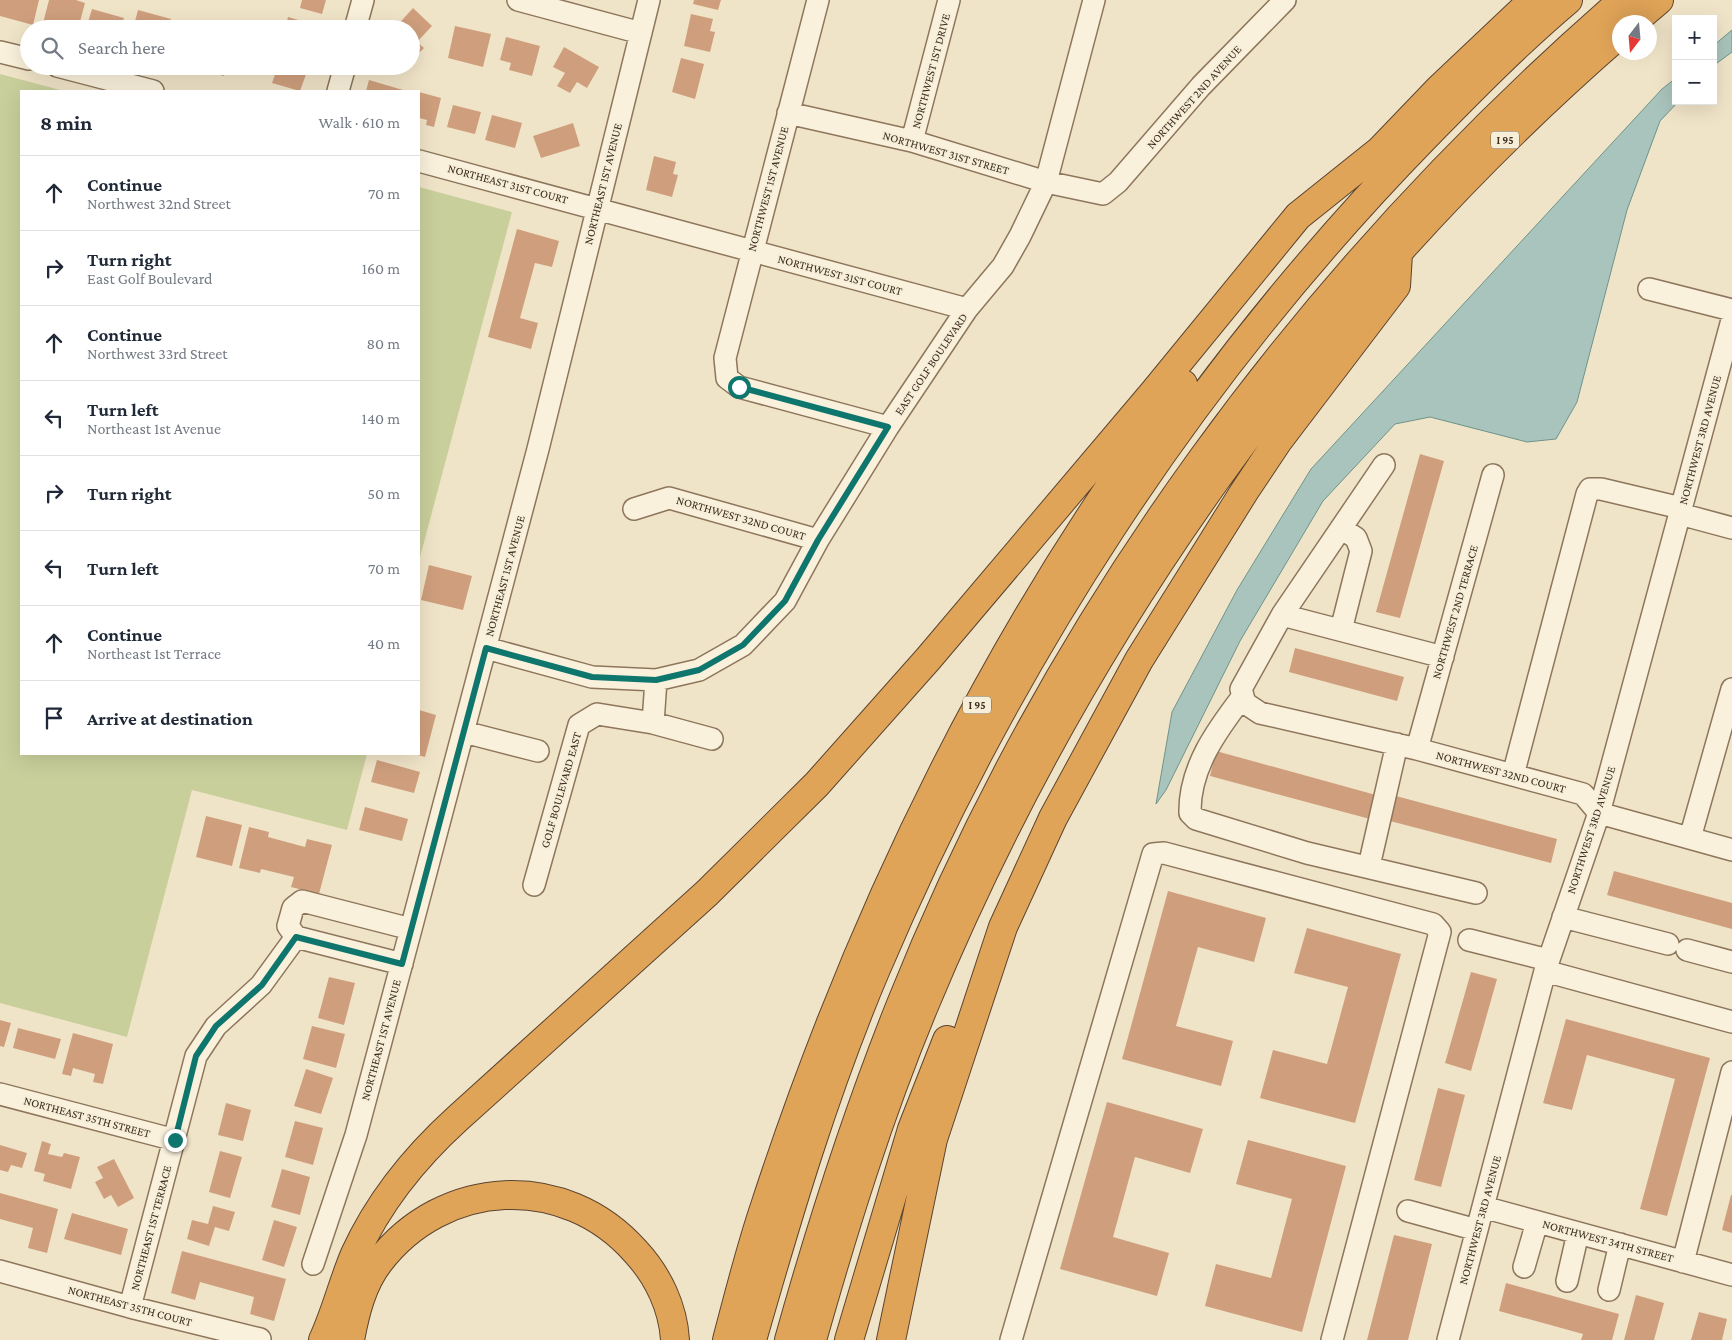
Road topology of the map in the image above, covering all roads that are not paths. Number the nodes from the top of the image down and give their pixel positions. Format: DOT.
graph roads {
  1 [pos="363,0"];
  2 [pos="518,0"];
  3 [pos="649,0"];
  4 [pos="818,0"];
  5 [pos="950,0"];
  6 [pos="1094,0"];
  7 [pos="1285,0"];
  8 [pos="1533,0"];
  9 [pos="1568,0"];
  10 [pos="1623,0"];
  11 [pos="1658,0"];
  12 [pos="1641,15"];
  13 [pos="357,20"];
  14 [pos="641,33"];
  15 [pos="1612,41"];
  16 [pos="0,52"];
  17 [pos="20,57"];
  18 [pos="92,75"];
  19 [pos="342,75"];
  20 [pos="149,90"];
  21 [pos="338,90"];
  22 [pos="788,113"];
  23 [pos="912,141"];
  24 [pos="1378,152"];
  25 [pos="420,160"];
  26 [pos="1046,182"];
  27 [pos="1103,194"];
  28 [pos="597,208"];
  29 [pos="752,251"];
  30 [pos="1398,254"];
  31 [pos="1649,289"];
  32 [pos="967,309"];
  33 [pos="1732,310"];
  34 [pos="1732,320"];
  35 [pos="888,427"];
  36 [pos="1384,465"];
  37 [pos="1494,475"];
  38 [pos="634,508"];
  39 [pos="1680,511"];
  40 [pos="1341,528"];
  41 [pos="1732,528"];
  42 [pos="818,540"];
  43 [pos="1282,615"];
  44 [pos="1341,630"];
  45 [pos="486,648"];
  46 [pos="1443,657"];
  47 [pos="656,680"];
  48 [pos="1732,689"];
  49 [pos="1243,696"];
  50 [pos="652,723"];
  51 [pos="464,732"];
  52 [pos="712,739"];
  53 [pos="1407,746"];
  54 [pos="538,751"];
  55 [pos="1513,775"];
  56 [pos="1599,813"];
  57 [pos="1690,838"];
  58 [pos="1732,850"];
  59 [pos="1369,866"];
  60 [pos="534,885"];
  61 [pos="1476,893"];
  62 [pos="1563,917"];
  63 [pos="1003,927"];
  64 [pos="411,929"];
  65 [pos="296,937"];
  66 [pos="1469,940"];
  67 [pos="1732,962"];
  68 [pos="402,964"];
  69 [pos="1547,966"];
  70 [pos="1732,1022"];
  71 [pos="1732,1072"];
  72 [pos="0,1094"];
  73 [pos="175,1140"];
  74 [pos="1483,1207"];
  75 [pos="1408,1211"];
  76 [pos="1537,1222"];
  77 [pos="1477,1230"];
  78 [pos="1578,1233"];
  79 [pos="1620,1244"];
  80 [pos="1683,1262"];
  81 [pos="313,1264"];
  82 [pos="1524,1266"];
  83 [pos="0,1271"];
  84 [pos="1732,1275"];
  85 [pos="1567,1280"];
  86 [pos="1609,1290"];
  87 [pos="130,1307"];
  88 [pos="260,1339"];
  89 [pos="331,1339"];
  90 [pos="675,1340"];
  91 [pos="727,1340"];
  92 [pos="752,1340"];
  93 [pos="789,1340"];
  94 [pos="812,1340"];
  95 [pos="849,1340"];
  96 [pos="891,1340"];
  97 [pos="1011,1340"];
  98 [pos="1332,1340"];
  99 [pos="1448,1340"];
  1 -- 13 [label="street"];
  2 -- 14 [label="street"];
  3 -- 14 [label="street, NORTHEAST 1ST AVENUE"];
  4 -- 22 [label="street, NORTHWEST 1ST AVENUE"];
  5 -- 23 [label="street, NORTHWEST 1ST DRIVE"];
  6 -- 26 [label="street, EAST GOLF BOULEVARD"];
  7 -- 27 [label="street, NORTHWEST 2ND AVENUE"];
  8 -- 24 [label="highway, I 95"];
  9 -- 92 [label="highway"];
  10 -- 93 [label="highway"];
  11 -- 12 [label="highway"];
  14 -- 28 [label="street, NORTHEAST 1ST AVENUE"];
  15 -- 30 [label="highway, I 95"];
  16 -- 17 [label="street"];
  18 -- 20 [label="street"];
  19 -- 21 [label="street"];
  22 -- 23 [label="street, NORTHWEST 31ST STREET"];
  22 -- 29 [label="street, NORTHWEST 1ST AVENUE"];
  23 -- 26 [label="street, NORTHWEST 31ST STREET"];
  24 -- 89 [label="highway"];
  24 -- 91 [label="highway, I 95"];
  25 -- 28 [label="street, NORTHEAST 31ST COURT"];
  26 -- 27 [label="street, NORTHWEST 31ST STREET"];
  26 -- 32 [label="street, EAST GOLF BOULEVARD"];
  28 -- 29 [label="street, NORTHWEST 31ST COURT"];
  28 -- 45 [label="street, NORTHEAST 1ST AVENUE"];
  29 -- 32 [label="street, NORTHWEST 31ST COURT"];
  29 -- 35 [label="street, NORTHWEST 1ST AVENUE"];
  30 -- 63 [label="highway"];
  30 -- 94 [label="highway, I 95"];
  31 -- 33 [label="street"];
  32 -- 35 [label="street, EAST GOLF BOULEVARD"];
  34 -- 39 [label="street, NORTHWEST 3RD AVENUE"];
  35 -- 42 [label="street, EAST GOLF BOULEVARD"];
  36 -- 40 [label="street"];
  37 -- 46 [label="street, NORTHWEST 2ND TERRACE"];
  38 -- 42 [label="street, NORTHWEST 32ND COURT"];
  39 -- 41 [label="street"];
  39 -- 55 [label="street"];
  39 -- 56 [label="street, NORTHWEST 3RD AVENUE"];
  40 -- 43 [label="street"];
  40 -- 44 [label="street"];
  42 -- 47 [label="street, EAST GOLF BOULEVARD"];
  43 -- 44 [label="street"];
  43 -- 49 [label="street"];
  44 -- 46 [label="street"];
  45 -- 47 [label="street, EAST GOLF BOULEVARD"];
  45 -- 51 [label="street, NORTHEAST 1ST AVENUE"];
  46 -- 53 [label="street, NORTHWEST 2ND TERRACE"];
  47 -- 50 [label="street"];
  48 -- 57 [label="street"];
  49 -- 53 [label="street, NORTHWEST 32ND COURT"];
  49 -- 59 [label="street"];
  50 -- 52 [label="street, GOLF BOULEVARD EAST"];
  50 -- 60 [label="street, GOLF BOULEVARD EAST"];
  51 -- 54 [label="street"];
  51 -- 64 [label="street, NORTHEAST 1ST AVENUE"];
  53 -- 55 [label="street, NORTHWEST 32ND COURT"];
  53 -- 59 [label="street, NORTHWEST 2ND TERRACE"];
  55 -- 56 [label="street, NORTHWEST 32ND COURT"];
  56 -- 57 [label="street"];
  56 -- 62 [label="street, NORTHWEST 3RD AVENUE"];
  57 -- 58 [label="street"];
  59 -- 61 [label="street"];
  62 -- 67 [label="street"];
  62 -- 69 [label="street, NORTHWEST 3RD AVENUE"];
  63 -- 95 [label="highway"];
  63 -- 96 [label="highway"];
  64 -- 65 [label="street"];
  64 -- 68 [label="street, NORTHEAST 1ST AVENUE"];
  65 -- 68 [label="street"];
  65 -- 73 [label="street, NORTHEAST 1ST TERRACE"];
  66 -- 69 [label="street"];
  68 -- 81 [label="street, NORTHEAST 1ST AVENUE"];
  69 -- 70 [label="street"];
  69 -- 74 [label="street, NORTHWEST 3RD AVENUE"];
  71 -- 80 [label="street"];
  72 -- 73 [label="street, NORTHEAST 35TH STREET"];
  73 -- 87 [label="street, NORTHEAST 1ST TERRACE"];
  74 -- 76 [label="street, NORTHWEST 34TH STREET"];
  74 -- 77 [label="street, NORTHWEST 3RD AVENUE"];
  75 -- 77 [label="street"];
  76 -- 78 [label="street, NORTHWEST 34TH STREET"];
  76 -- 82 [label="street"];
  77 -- 99 [label="street, NORTHWEST 3RD AVENUE"];
  78 -- 79 [label="street, NORTHWEST 34TH STREET"];
  78 -- 85 [label="street"];
  79 -- 80 [label="street, NORTHWEST 34TH STREET"];
  79 -- 86 [label="street"];
  80 -- 84 [label="street, NORTHWEST 34TH STREET"];
  83 -- 87 [label="street, NORTHEAST 35TH COURT"];
  87 -- 88 [label="street, NORTHEAST 35TH COURT"];
  89 -- 90 [label="highway"];
  97 -- 98 [label="street"];
}
